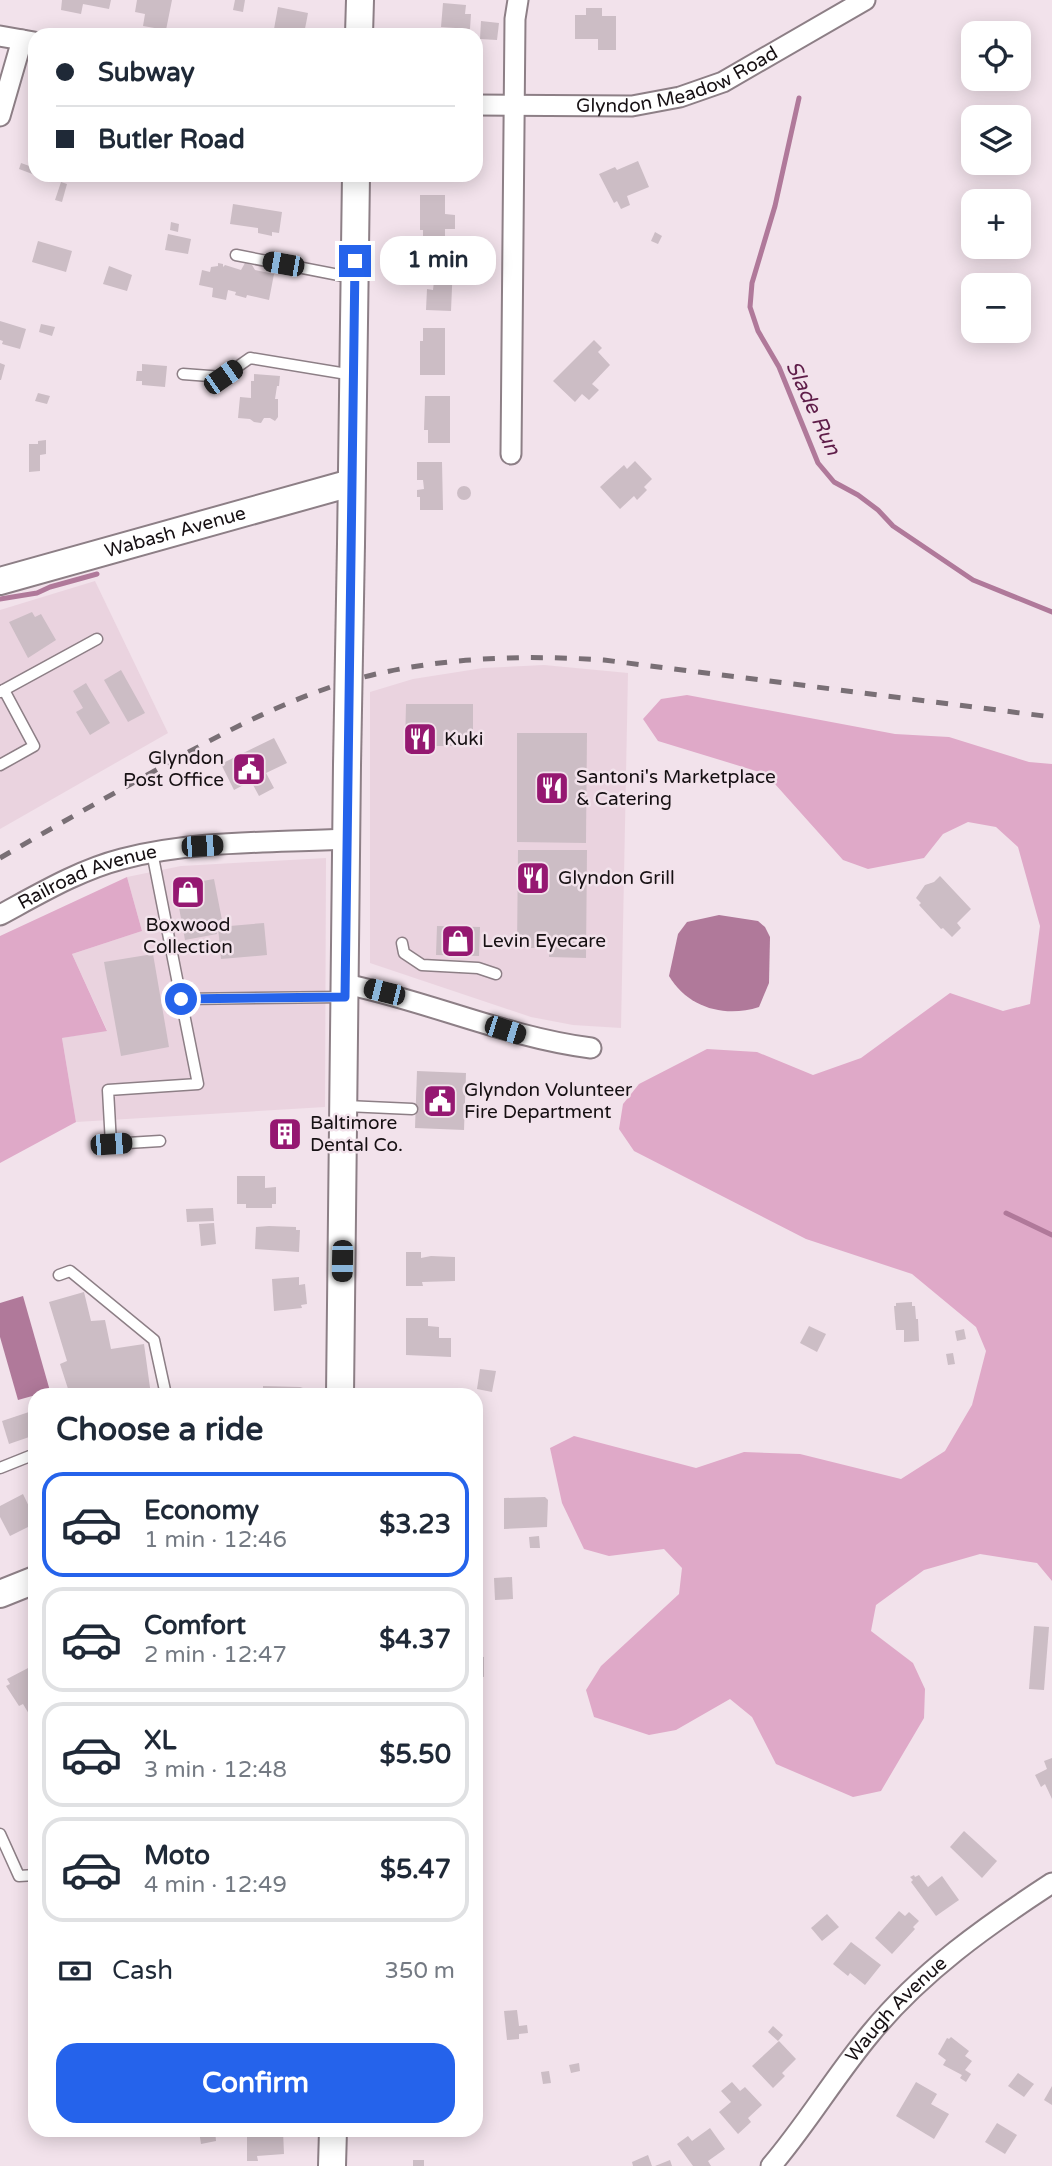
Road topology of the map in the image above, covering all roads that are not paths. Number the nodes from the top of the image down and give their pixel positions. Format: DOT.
graph roads {
  1 [pos="360,0"];
  2 [pos="518,0"];
  3 [pos="865,0"];
  4 [pos="359,28"];
  5 [pos="0,36"];
  6 [pos="28,41"];
  7 [pos="28,44"];
  8 [pos="483,105"];
  9 [pos="514,106"];
  10 [pos="0,116"];
  11 [pos="356,182"];
  12 [pos="236,256"];
  13 [pos="355,278"];
  14 [pos="184,374"];
  15 [pos="354,375"];
  16 [pos="511,454"];
  17 [pos="351,483"];
  18 [pos="0,582"];
  19 [pos="97,639"];
  20 [pos="2,691"];
  21 [pos="0,765"];
  22 [pos="346,839"];
  23 [pos="152,852"];
  24 [pos="0,915"];
  25 [pos="402,943"];
  26 [pos="495,974"];
  27 [pos="345,990"];
  28 [pos="181,999"];
  29 [pos="591,1048"];
  30 [pos="343,1106"];
  31 [pos="412,1109"];
  32 [pos="160,1141"];
  33 [pos="59,1275"];
  34 [pos="164,1388"];
  35 [pos="341,1388"];
  36 [pos="28,1457"];
  37 [pos="0,1468"];
  38 [pos="28,1583"];
  39 [pos="0,1594"];
  40 [pos="0,1834"];
  41 [pos="28,1875"];
  42 [pos="1052,1883"];
  43 [pos="333,2137"];
  44 [pos="332,2166"];
  45 [pos="771,2166"];
  1 -- 4 [label="main road"];
  2 -- 9 [label="street"];
  3 -- 9 [label="street, Glyndon Meadow Road"];
  5 -- 6 [label="street"];
  7 -- 10 [label="street"];
  8 -- 9 [label="street, Glyndon Meadow Road"];
  9 -- 16 [label="street"];
  11 -- 13 [label="main road"];
  12 -- 13 [label="lane"];
  13 -- 15 [label="main road"];
  14 -- 15 [label="lane"];
  15 -- 17 [label="main road"];
  17 -- 18 [label="main road, Wabash Avenue"];
  17 -- 22 [label="main road, bridge"];
  19 -- 20 [label="lane"];
  20 -- 21 [label="lane"];
  22 -- 23 [label="street, Railroad Avenue"];
  22 -- 27 [label="main road"];
  23 -- 24 [label="street, Railroad Avenue"];
  23 -- 28 [label="lane"];
  25 -- 26 [label="lane"];
  27 -- 28 [label="lane"];
  27 -- 29 [label="street"];
  27 -- 30 [label="main road"];
  28 -- 32 [label="lane"];
  30 -- 31 [label="lane"];
  30 -- 35 [label="main road"];
  33 -- 34 [label="lane"];
  36 -- 37 [label="lane"];
  38 -- 39 [label="main road"];
  40 -- 41 [label="lane"];
  42 -- 45 [label="street, Waugh Avenue"];
  43 -- 44 [label="main road"];
}
